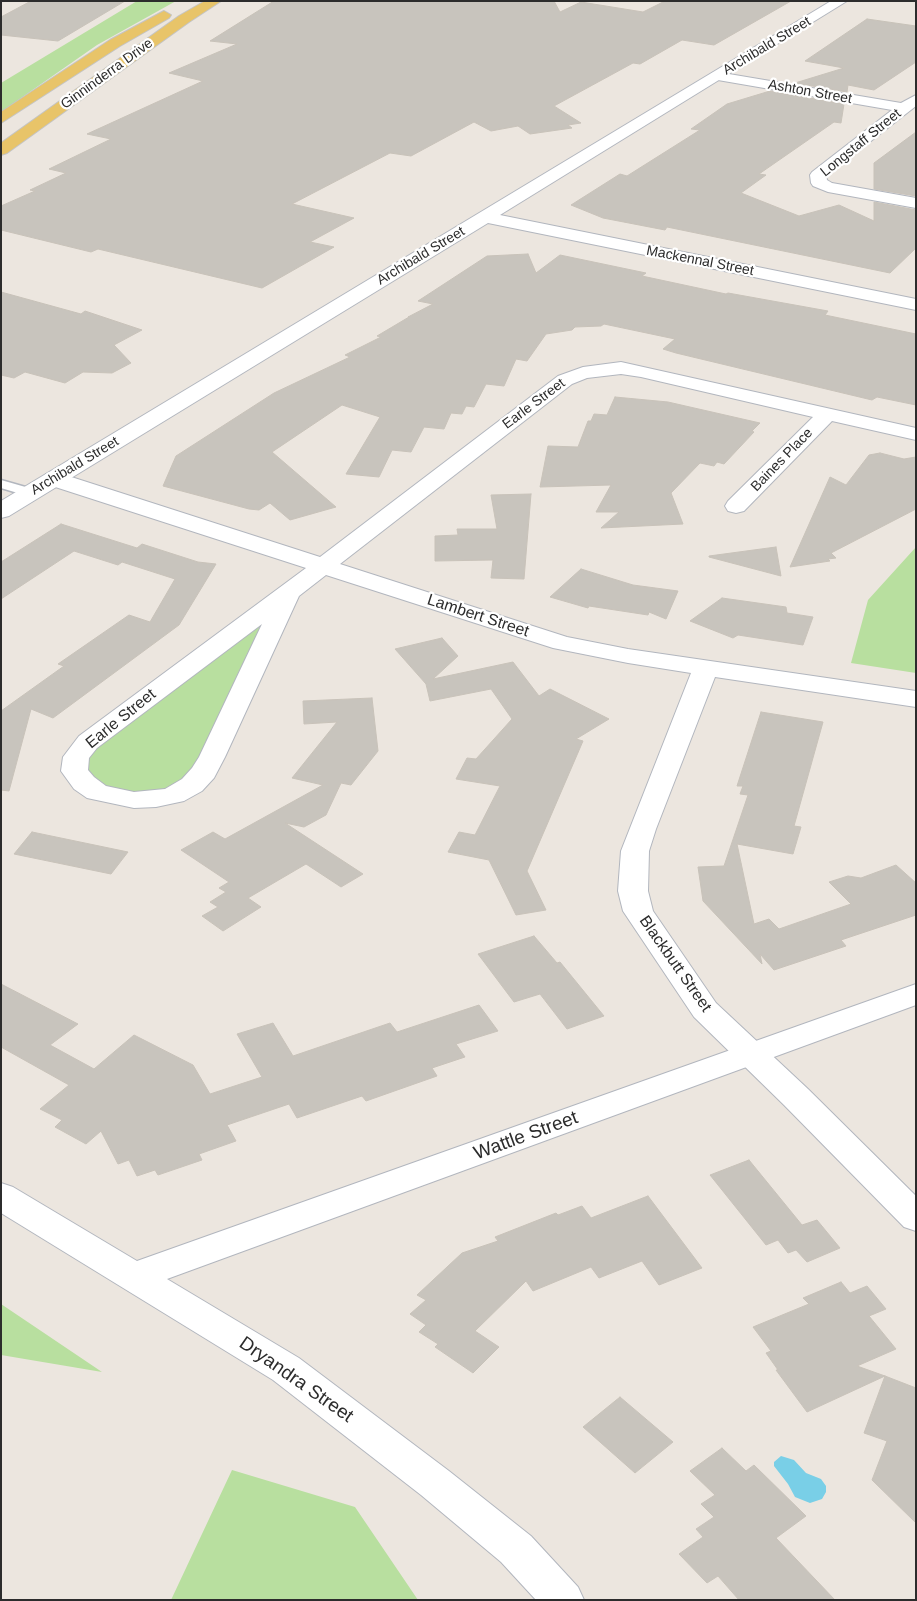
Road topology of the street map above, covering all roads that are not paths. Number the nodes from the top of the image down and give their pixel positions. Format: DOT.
graph roads {
  1 [pos="188,1"];
  2 [pos="215,1"];
  3 [pos="229,1"];
  4 [pos="840,1"];
  5 [pos="161,35"];
  6 [pos="717,76"];
  7 [pos="910,103"];
  8 [pos="1,119"];
  9 [pos="1,150"];
  10 [pos="916,203"];
  11 [pos="485,217"];
  12 [pos="916,305"];
  13 [pos="827,414"];
  14 [pos="916,434"];
  15 [pos="54,479"];
  16 [pos="1,484"];
  17 [pos="31,493"];
  18 [pos="736,506"];
  19 [pos="1,511"];
  20 [pos="323,566"];
  21 [pos="289,592"];
  22 [pos="706,668"];
  23 [pos="916,699"];
  24 [pos="916,994"];
  25 [pos="752,1054"];
  26 [pos="1,1196"];
  27 [pos="916,1218"];
  28 [pos="136,1276"];
  29 [pos="563,1600"];
  1 -- 8 [label="main road, Ginninderra Drive"];
  2 -- 5 [label="main road, Ginninderra Drive"];
  3 -- 5 [label="main road"];
  4 -- 6 [label="street, Archibald Street"];
  5 -- 9 [label="main road, Ginninderra Drive"];
  6 -- 7 [label="street, Ashton Street"];
  6 -- 11 [label="street, Archibald Street"];
  7 -- 10 [label="street, Longstaff Street"];
  11 -- 12 [label="street, Mackennal Street"];
  11 -- 15 [label="street, Archibald Street"];
  13 -- 14 [label="street, Earle Street"];
  13 -- 18 [label="street, Baines Place"];
  13 -- 20 [label="street, Earle Street"];
  15 -- 17 [label="street, Archibald Street"];
  15 -- 20 [label="street, Lambert Street"];
  16 -- 17 [label="lane"];
  17 -- 19 [label="street, Archibald Street"];
  20 -- 21 [label="street, Earle Street"];
  20 -- 22 [label="street, Lambert Street"];
  21 -- 21 [label="street, Earle Street"];
  22 -- 23 [label="street, Lambert Street"];
  22 -- 25 [label="street, Blackbutt Street"];
  24 -- 25 [label="street, Wattle Street"];
  25 -- 27 [label="street, Blackbutt Street"];
  25 -- 28 [label="street, Wattle Street"];
  26 -- 28 [label="street, Dryandra Street"];
  28 -- 29 [label="street, Dryandra Street"];
}
